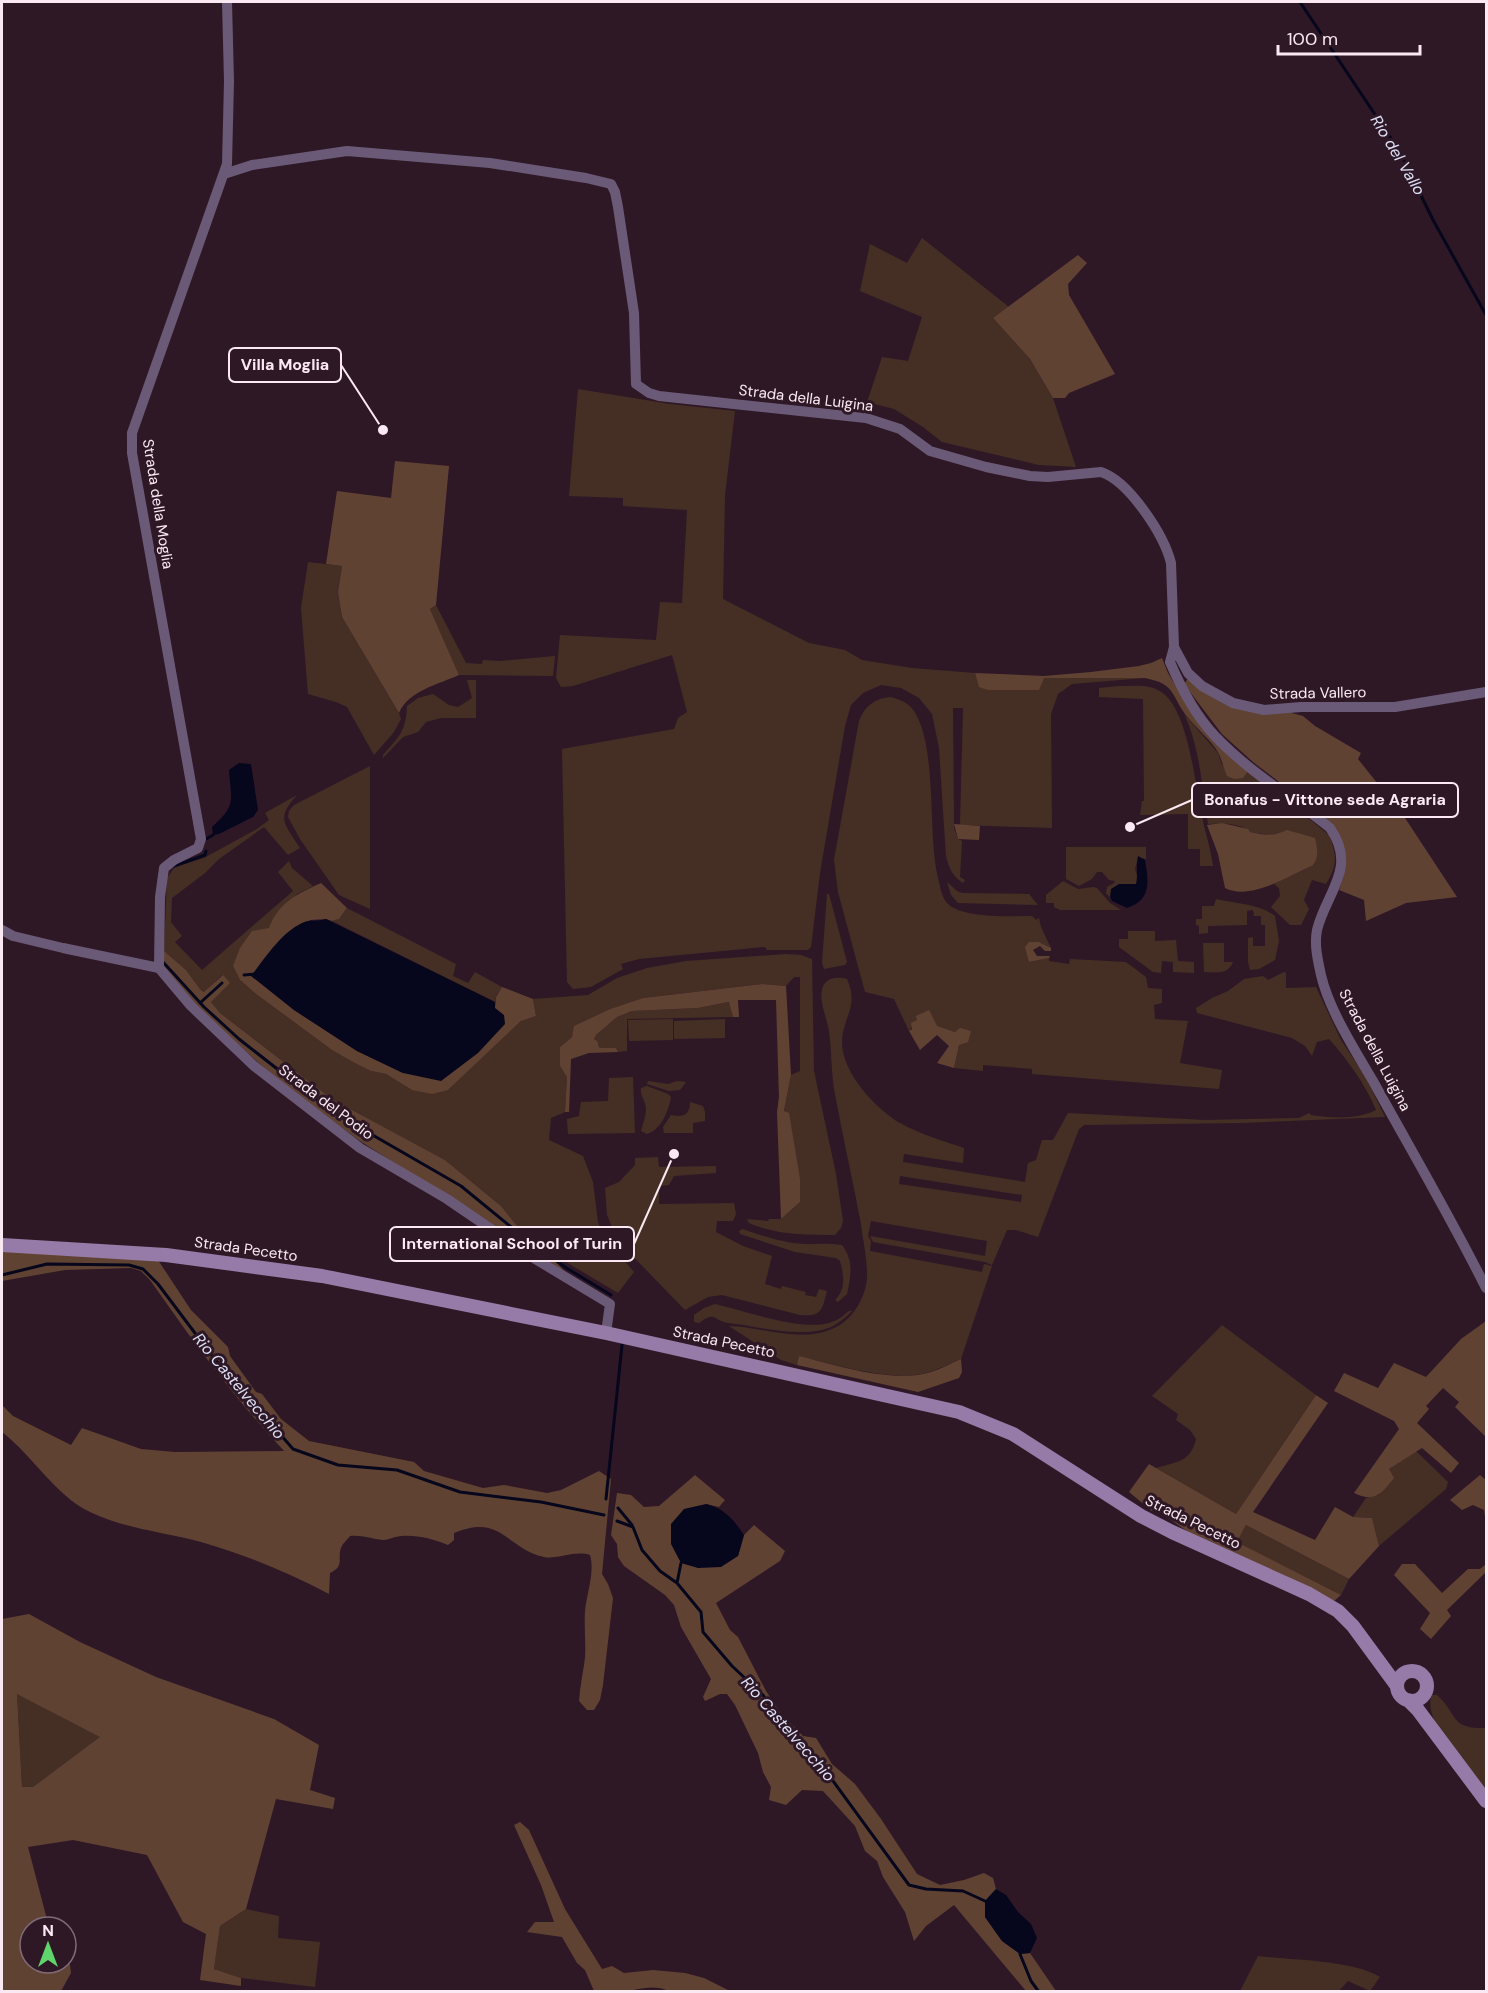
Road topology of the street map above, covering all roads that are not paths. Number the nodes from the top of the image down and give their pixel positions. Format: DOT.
graph roads {
  1 [pos="227,2"];
  2 [pos="224,174"];
  3 [pos="1174,647"];
  4 [pos="1486,692"];
  5 [pos="2,930"];
  6 [pos="159,968"];
  7 [pos="2,1245"];
  8 [pos="1486,1288"];
  9 [pos="606,1333"];
  10 [pos="1374,1654"];
  11 [pos="1407,1672"];
  12 [pos="1397,1686"];
  13 [pos="1424,1694"];
  14 [pos="1408,1700"];
  15 [pos="1434,1734"];
  16 [pos="1486,1801"];
  1 -- 2 [label="street, Strada della Moglia"];
  2 -- 3 [label="street, Strada della Luigina"];
  2 -- 6 [label="street, Strada della Moglia"];
  3 -- 4 [label="street, Strada Vallero"];
  3 -- 8 [label="street, Strada della Luigina"];
  5 -- 6 [label="street"];
  6 -- 9 [label="street, Strada del Podio"];
  7 -- 9 [label="main road, Strada Pecetto"];
  9 -- 10 [label="main road, Strada Pecetto"];
  10 -- 11 [label="main road, Strada Pecetto"];
  10 -- 12 [label="main road, Strada Pecetto"];
  11 -- 12 [label="main road"];
  11 -- 13 [label="main road, Strada Pecetto"];
  12 -- 14 [label="main road, Strada Pecetto"];
  13 -- 14 [label="main road"];
  13 -- 15 [label="main road, Strada Pecetto"];
  14 -- 15 [label="main road, Strada Pecetto"];
  15 -- 16 [label="main road, Strada Pecetto"];
}
